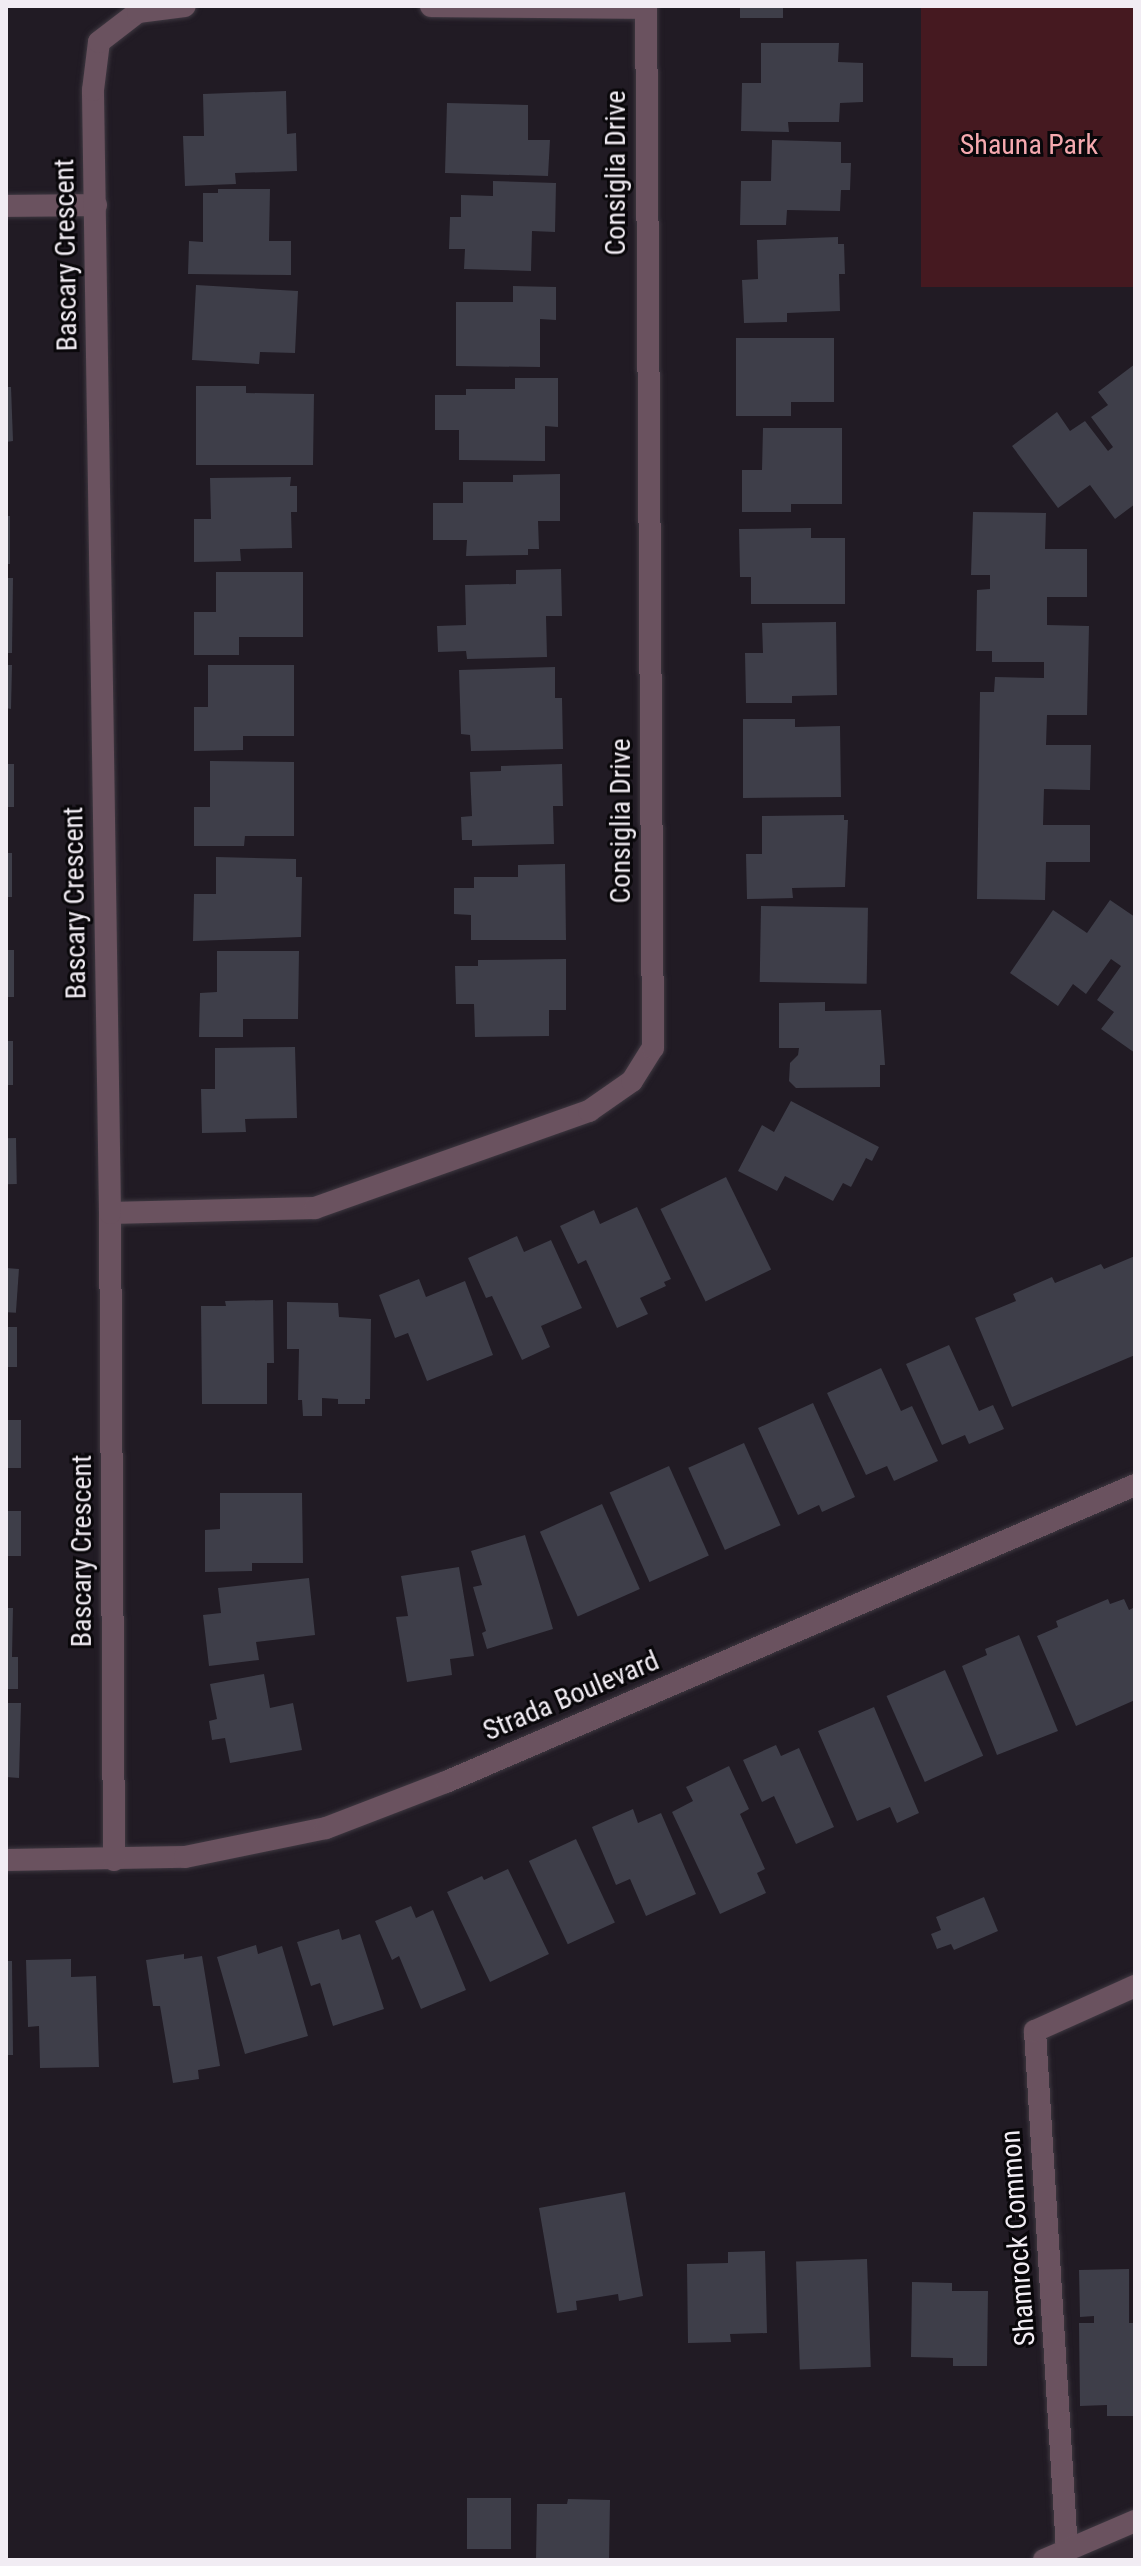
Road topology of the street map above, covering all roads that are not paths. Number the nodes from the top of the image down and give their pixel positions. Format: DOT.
graph roads {
  1 [pos="185,6"];
  2 [pos="431,6"];
  3 [pos="646,7"];
  4 [pos="96,205"];
  5 [pos="6,206"];
  6 [pos="110,1213"];
  7 [pos="1135,1485"];
  8 [pos="6,1860"];
  9 [pos="114,1860"];
  10 [pos="1135,1986"];
  11 [pos="1135,2521"];
  12 [pos="1067,2550"];
  13 [pos="1044,2560"];
  1 -- 4 [label="street, Bascary Crescent"];
  2 -- 3 [label="street"];
  3 -- 6 [label="street, Consiglia Drive"];
  4 -- 5 [label="street"];
  4 -- 6 [label="street, Bascary Crescent"];
  6 -- 9 [label="street, Bascary Crescent"];
  7 -- 9 [label="street, Strada Boulevard"];
  8 -- 9 [label="street, Strada Boulevard"];
  10 -- 12 [label="street, Shamrock Common"];
  11 -- 12 [label="street"];
  12 -- 13 [label="street"];
}
